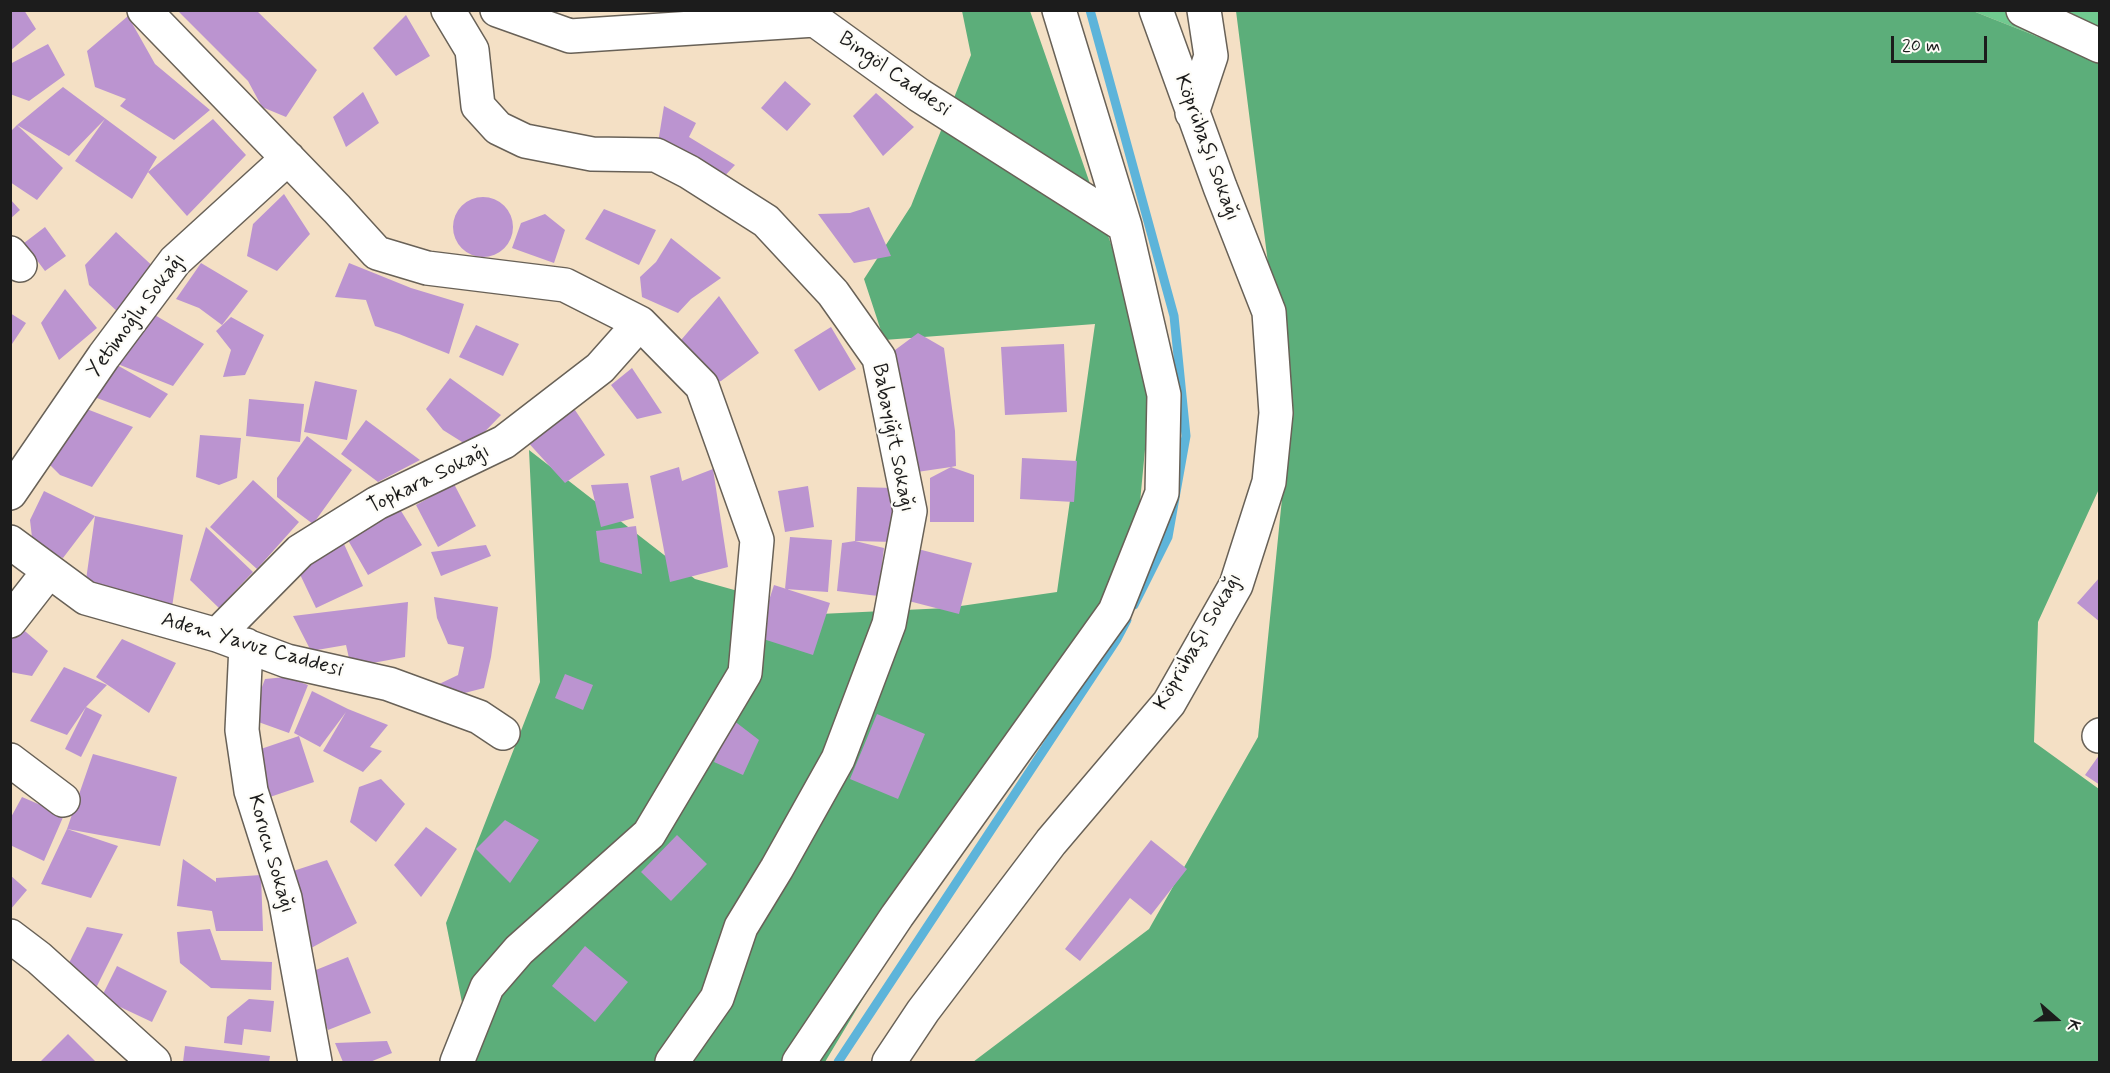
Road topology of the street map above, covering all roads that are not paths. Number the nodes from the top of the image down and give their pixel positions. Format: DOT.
graph roads {
  1 [pos="144,10"];
  2 [pos="448,10"];
  3 [pos="497,10"];
  4 [pos="1059,10"];
  5 [pos="1156,10"];
  6 [pos="1204,10"];
  7 [pos="2023,10"];
  8 [pos="823,15"];
  9 [pos="2100,46"];
  10 [pos="1192,112"];
  11 [pos="288,158"];
  12 [pos="1125,226"];
  13 [pos="640,323"];
  14 [pos="10,493"];
  15 [pos="10,542"];
  16 [pos="49,571"];
  17 [pos="10,621"];
  18 [pos="232,640"];
  19 [pos="503,733"];
  20 [pos="10,760"];
  21 [pos="63,800"];
  22 [pos="10,936"];
  23 [pos="154,1062"];
  24 [pos="315,1062"];
  25 [pos="457,1062"];
  26 [pos="672,1062"];
  27 [pos="799,1062"];
  28 [pos="888,1062"];
  1 -- 11 [label="street"];
  2 -- 26 [label="street, Babayiğit Sokağı"];
  3 -- 8 [label="street, Bingöl Caddesi"];
  4 -- 12 [label="street"];
  5 -- 10 [label="street, Köprübaşı Sokağı"];
  6 -- 10 [label="street"];
  7 -- 9 [label="street"];
  8 -- 12 [label="street, Bingöl Caddesi"];
  10 -- 28 [label="street, Köprübaşı Sokağı"];
  11 -- 13 [label="street"];
  11 -- 14 [label="street, Yetimoğlu Sokağı"];
  12 -- 27 [label="street"];
  13 -- 18 [label="street, Topkara Sokağı"];
  13 -- 25 [label="street"];
  15 -- 16 [label="street, Adem Yavuz Caddesi"];
  16 -- 17 [label="street"];
  16 -- 18 [label="street, Adem Yavuz Caddesi"];
  18 -- 19 [label="street, Adem Yavuz Caddesi"];
  18 -- 24 [label="street, Korucu Sokağı"];
  20 -- 21 [label="street"];
  22 -- 23 [label="street"];
}
